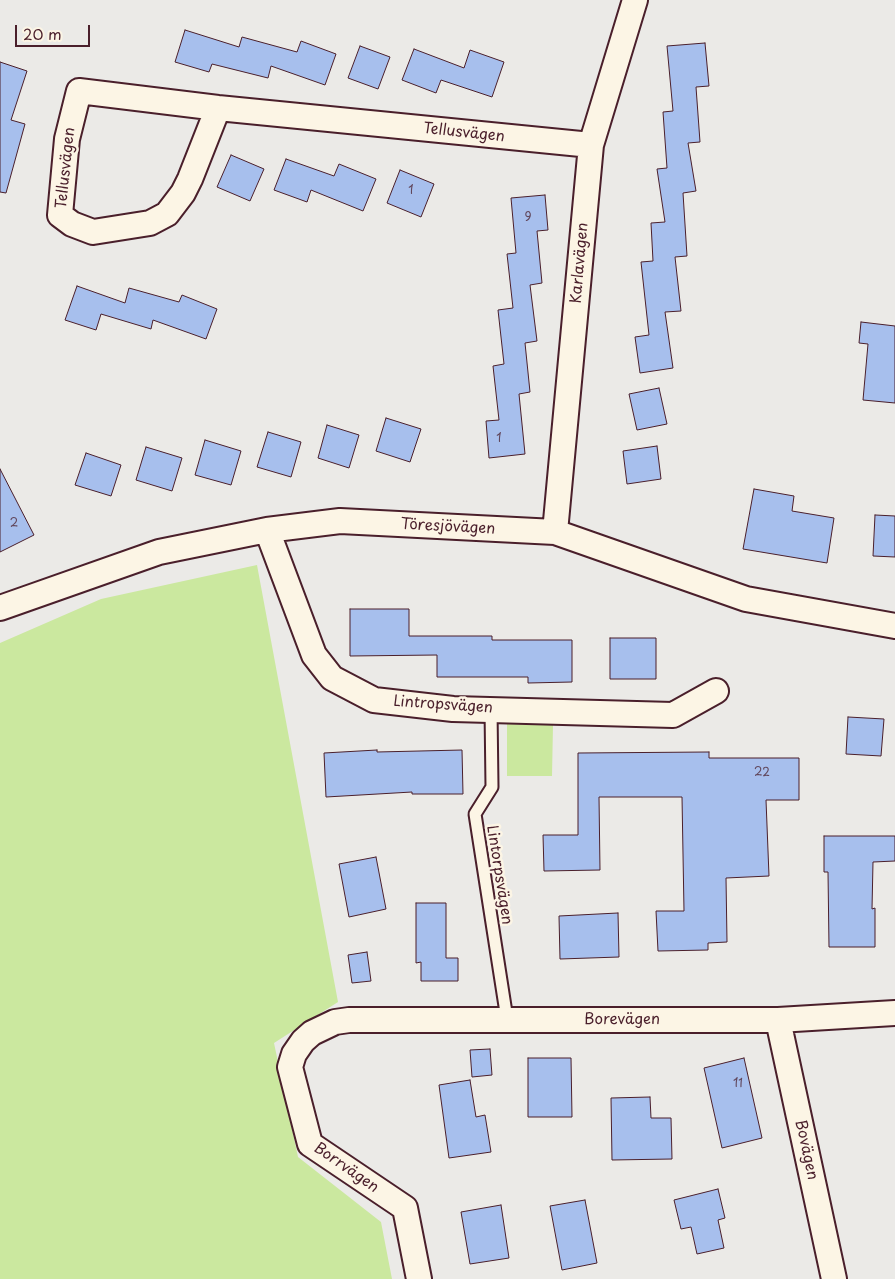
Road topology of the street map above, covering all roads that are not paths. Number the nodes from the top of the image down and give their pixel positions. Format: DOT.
graph roads {
  1 [pos="635,0"];
  2 [pos="218,108"];
  3 [pos="590,145"];
  4 [pos="268,530"];
  5 [pos="554,532"];
  6 [pos="0,608"];
  7 [pos="895,626"];
  8 [pos="716,690"];
  9 [pos="491,709"];
  10 [pos="895,1013"];
  11 [pos="507,1019"];
  12 [pos="348,1020"];
  13 [pos="778,1020"];
  14 [pos="419,1279"];
  15 [pos="834,1279"];
  1 -- 3 [label="street, Karlavägen"];
  2 -- 2 [label="street, Tellusvägen"];
  2 -- 3 [label="street, Tellusvägen"];
  3 -- 5 [label="street, Karlavägen"];
  4 -- 5 [label="street, Töresjövägen"];
  4 -- 6 [label="street, Töresjövägen"];
  4 -- 9 [label="street, Lintropsvägen"];
  5 -- 7 [label="street, Töresjövägen"];
  8 -- 9 [label="street, Lintropsvägen"];
  9 -- 11 [label="lane, Lintorpsvägen"];
  10 -- 13 [label="street, Borevägen"];
  11 -- 12 [label="street, Borevägen"];
  11 -- 13 [label="street, Borevägen"];
  12 -- 14 [label="street, Borrvägen"];
  13 -- 15 [label="street, Bovägen"];
}
